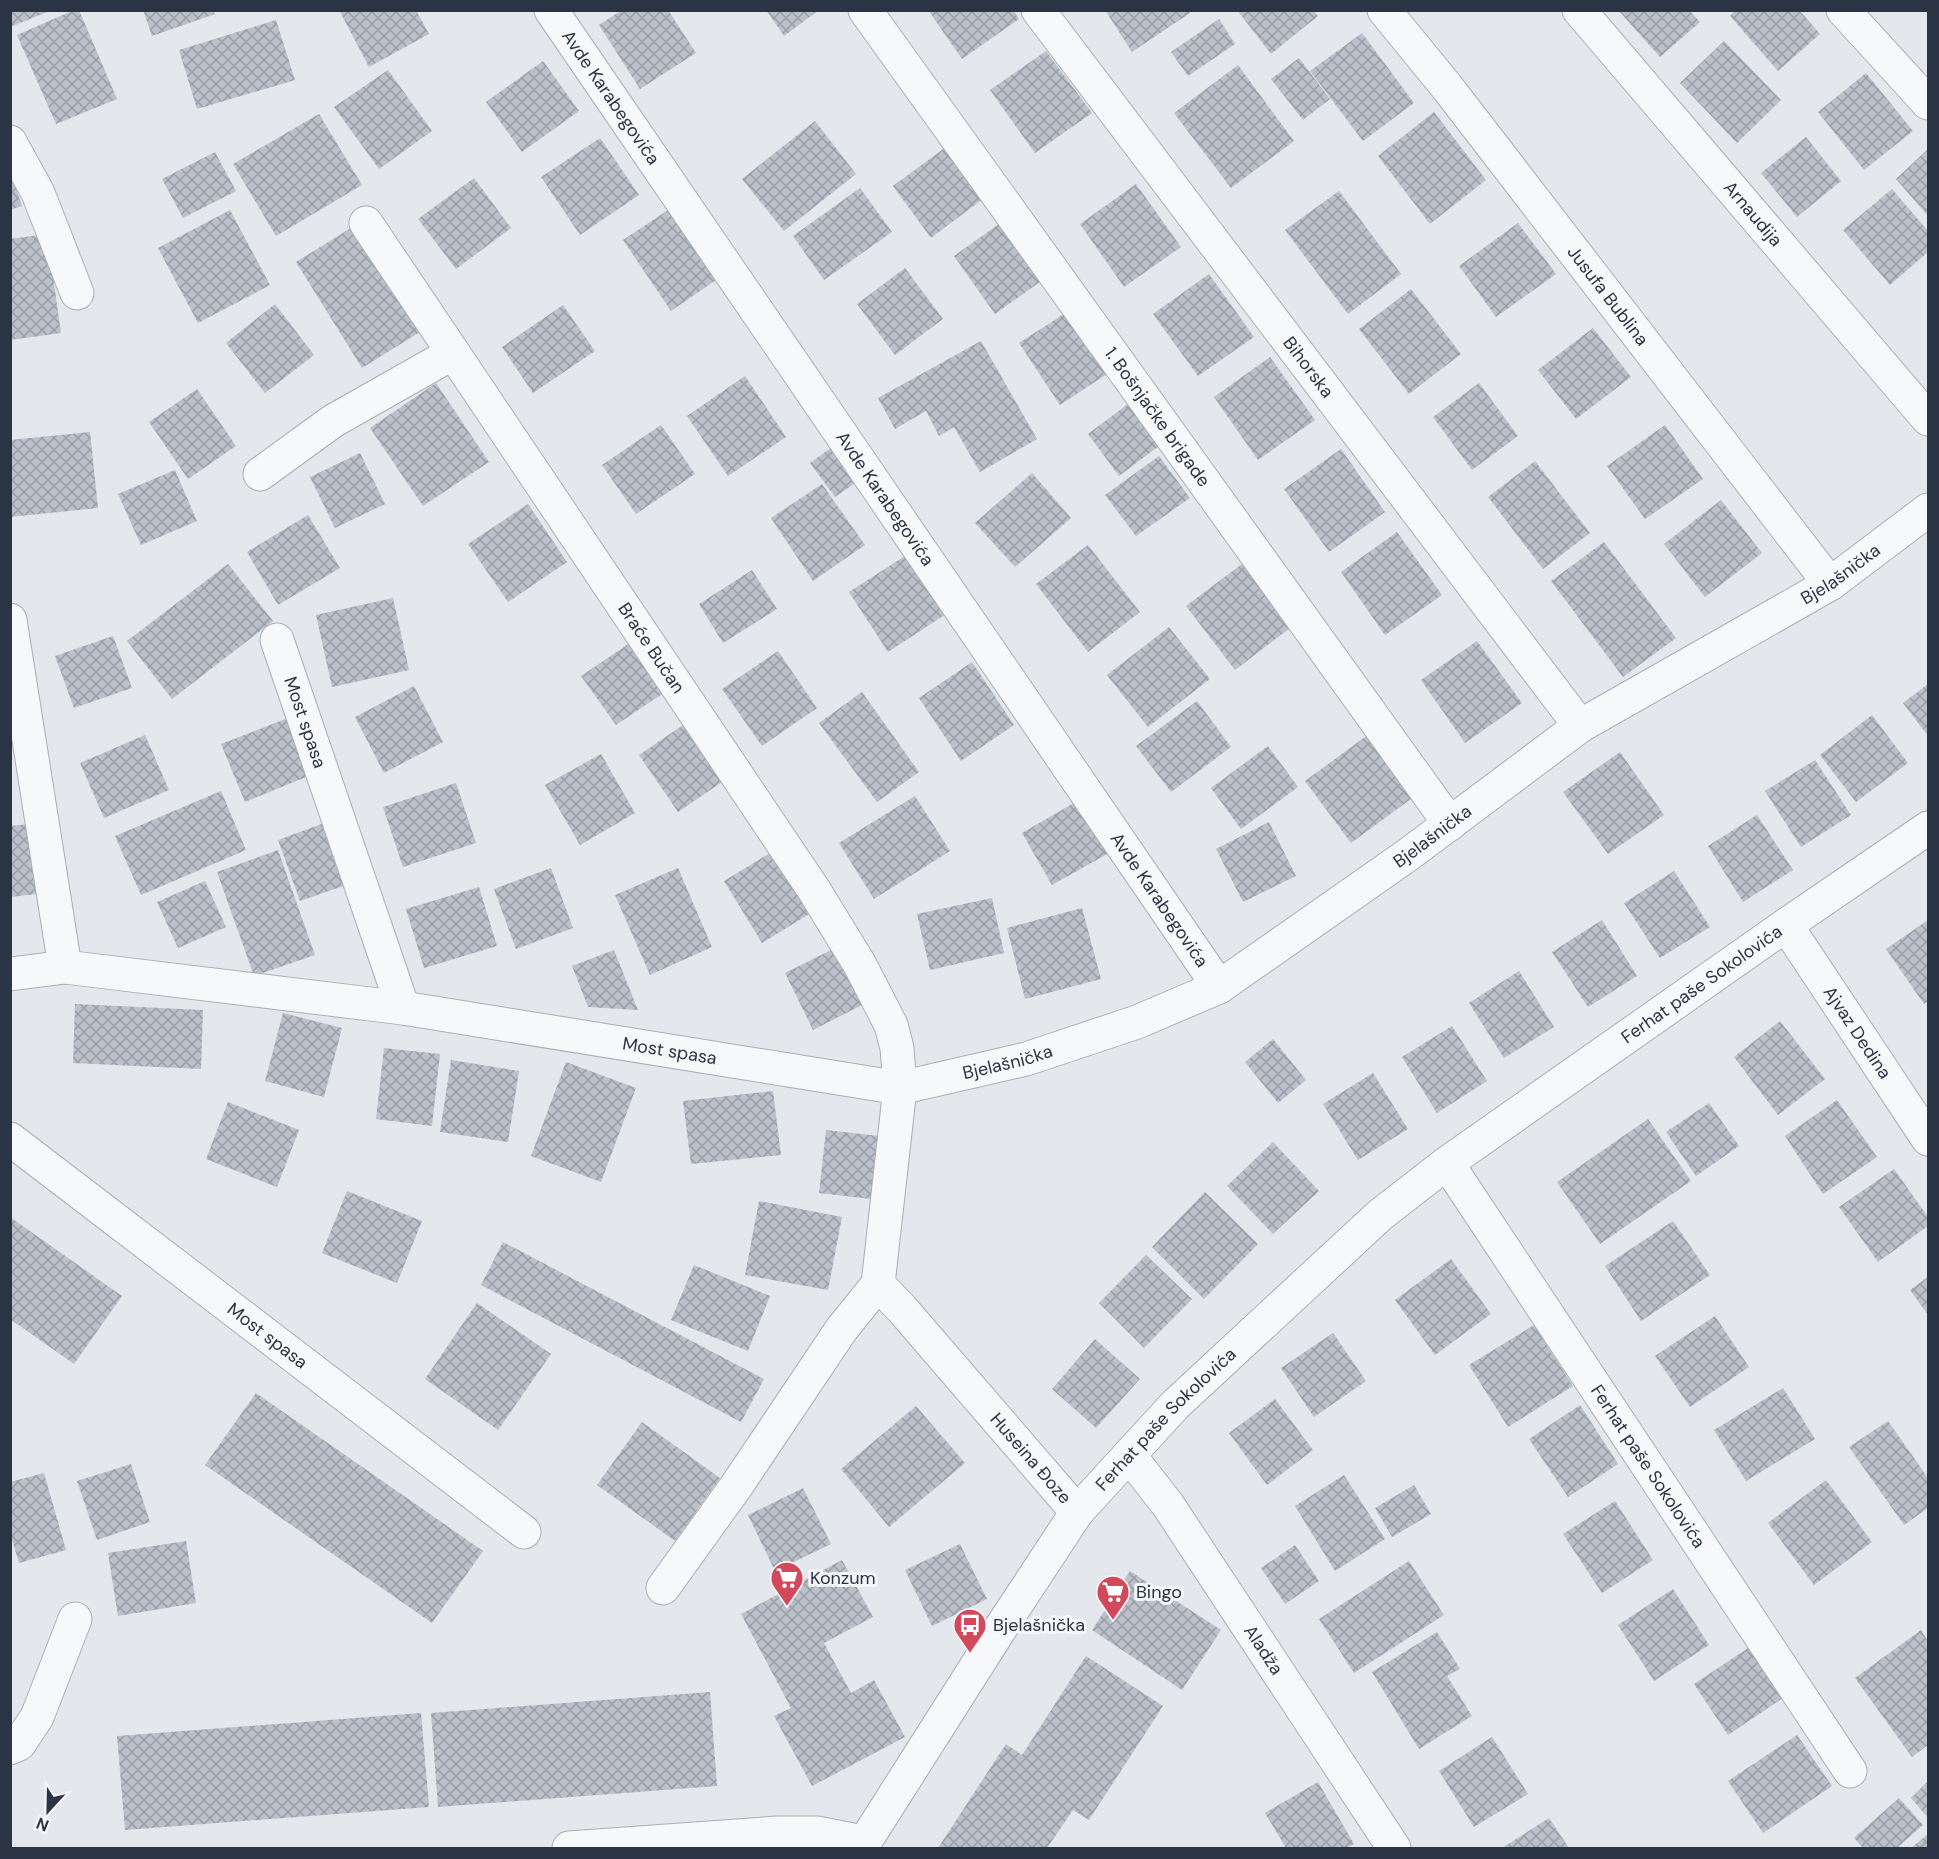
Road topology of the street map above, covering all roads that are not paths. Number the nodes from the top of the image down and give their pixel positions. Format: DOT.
graph roads {
  1 [pos="551,10"];
  2 [pos="865,10"];
  3 [pos="1038,10"];
  4 [pos="1384,10"];
  5 [pos="1579,10"];
  6 [pos="1843,10"];
  7 [pos="1929,103"];
  8 [pos="10,142"];
  9 [pos="366,223"];
  10 [pos="77,293"];
  11 [pos="453,353"];
  12 [pos="1929,419"];
  13 [pos="261,474"];
  14 [pos="1929,510"];
  15 [pos="1830,584"];
  16 [pos="10,620"];
  17 [pos="277,640"];
  18 [pos="1580,726"];
  19 [pos="1450,824"];
  20 [pos="1929,828"];
  21 [pos="1786,925"];
  22 [pos="65,967"];
  23 [pos="10,974"];
  24 [pos="1219,987"];
  25 [pos="403,1008"];
  26 [pos="900,1088"];
  27 [pos="10,1138"];
  28 [pos="1929,1139"];
  29 [pos="1447,1163"];
  30 [pos="878,1284"];
  31 [pos="1129,1455"];
  32 [pos="1077,1512"];
  33 [pos="524,1532"];
  34 [pos="663,1588"];
  35 [pos="75,1619"];
  36 [pos="10,1748"];
  37 [pos="1850,1772"];
  38 [pos="862,1845"];
  39 [pos="569,1848"];
  40 [pos="1394,1848"];
  1 -- 24 [label="street, Avde Karabegovića"];
  2 -- 19 [label="street, 1. Bošnjačke brigade"];
  3 -- 18 [label="street, Bihorska"];
  4 -- 15 [label="street, Jusufa Bublina"];
  5 -- 12 [label="street, Arnaudija"];
  6 -- 7 [label="street"];
  8 -- 10 [label="street"];
  9 -- 11 [label="street, Braće Bučan"];
  11 -- 13 [label="street"];
  11 -- 26 [label="street, Braće Bučan"];
  14 -- 15 [label="street, Bjelašnička"];
  15 -- 18 [label="street, Bjelašnička"];
  16 -- 22 [label="street"];
  17 -- 25 [label="street, Most spasa"];
  18 -- 19 [label="street, Bjelašnička"];
  19 -- 24 [label="street, Bjelašnička"];
  20 -- 21 [label="street, Ferhat paše Sokolovića"];
  21 -- 28 [label="street, Ajvaz Dedina"];
  21 -- 29 [label="street, Ferhat paše Sokolovića"];
  22 -- 23 [label="street, Most spasa"];
  22 -- 25 [label="street, Most spasa"];
  24 -- 26 [label="street, Bjelašnička"];
  25 -- 26 [label="street, Most spasa"];
  26 -- 30 [label="street"];
  27 -- 33 [label="street, Most spasa"];
  29 -- 31 [label="street, Ferhat paše Sokolovića"];
  29 -- 37 [label="street, Ferhat paše Sokolovića"];
  30 -- 32 [label="street, Huseina Đoze"];
  30 -- 34 [label="street"];
  31 -- 32 [label="street, Ferhat paše Sokolovića"];
  31 -- 40 [label="street, Aladža"];
  32 -- 38 [label="street, Huseina Đoze"];
  35 -- 36 [label="street"];
  38 -- 39 [label="street, Huseina Đoze"];
}
